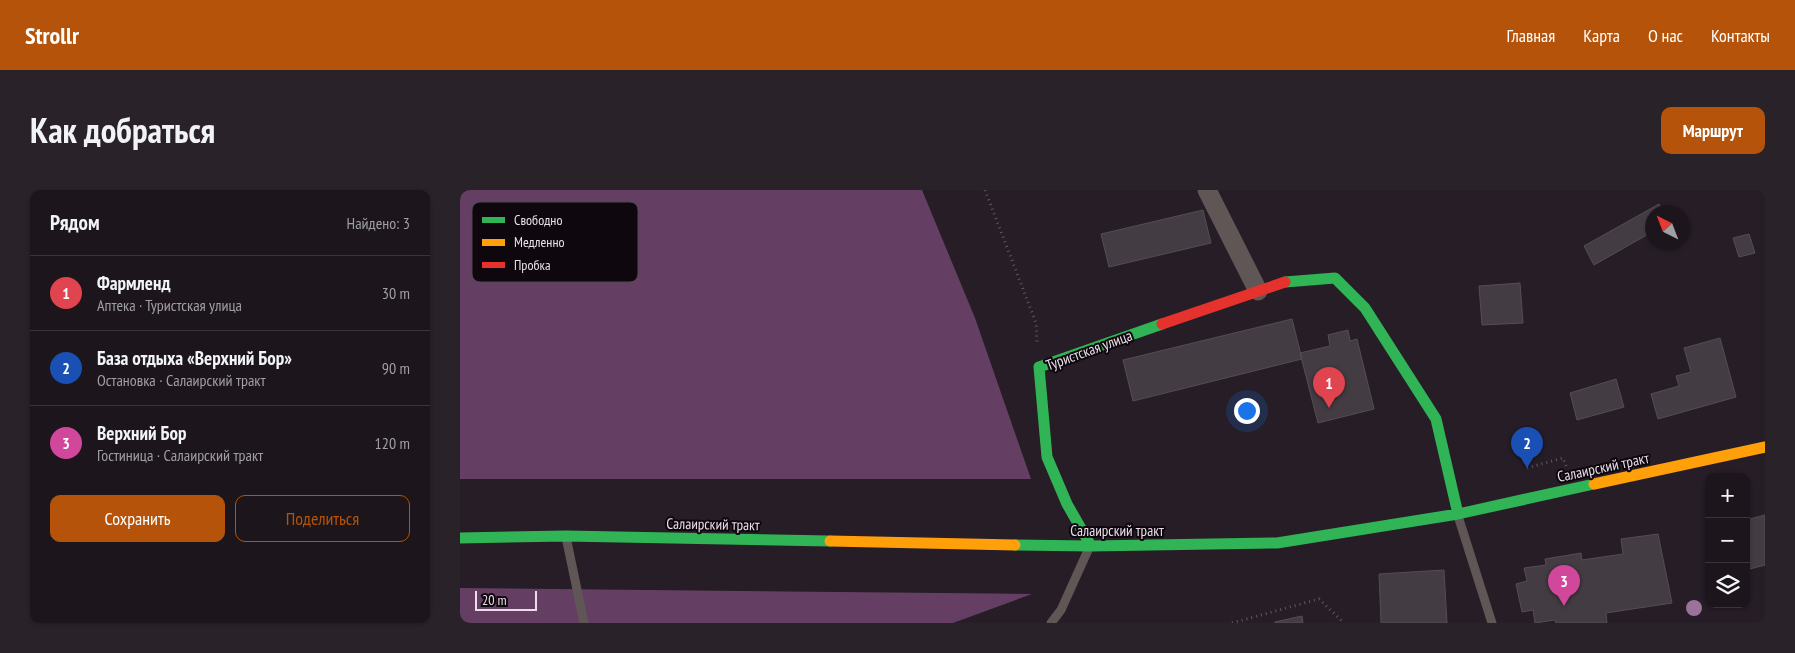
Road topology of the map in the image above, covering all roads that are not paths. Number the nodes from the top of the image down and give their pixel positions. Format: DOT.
graph roads {
  1 [pos="1207,190"];
  2 [pos="1258,291"];
  3 [pos="1765,446"];
  4 [pos="1458,514"];
  5 [pos="566,536"];
  6 [pos="460,538"];
  7 [pos="1090,546"];
  8 [pos="584,623"];
  9 [pos="1051,623"];
  10 [pos="1492,623"];
  1 -- 2 [label="street"];
  2 -- 4 [label="street, Туристская улица"];
  2 -- 7 [label="street, Туристская улица"];
  3 -- 4 [label="street, Салаирский тракт"];
  4 -- 7 [label="street, Салаирский тракт"];
  4 -- 10 [label="lane"];
  5 -- 6 [label="street, Салаирский тракт"];
  5 -- 7 [label="street, Салаирский тракт"];
  5 -- 8 [label="lane"];
  7 -- 9 [label="lane"];
}
